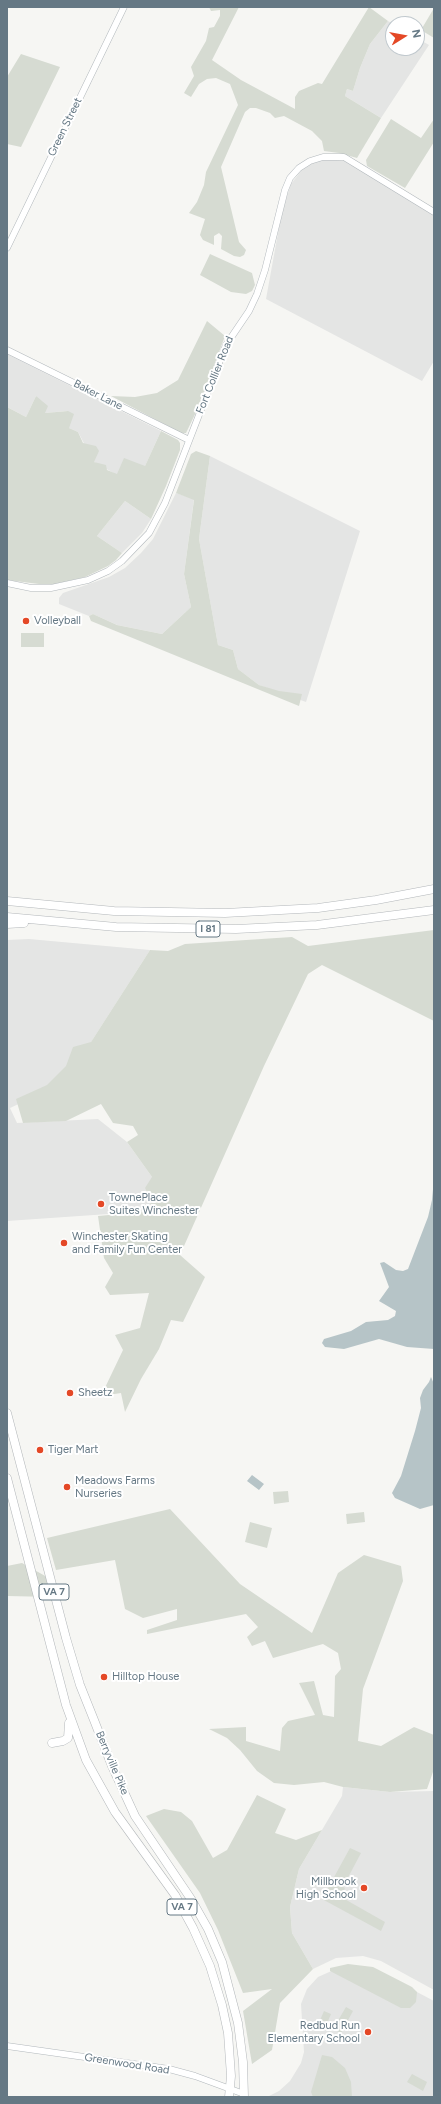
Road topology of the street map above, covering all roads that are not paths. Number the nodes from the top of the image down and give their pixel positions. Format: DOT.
graph roads {
  1 [pos="124,7"];
  2 [pos="434,212"];
  3 [pos="7,248"];
  4 [pos="7,350"];
  5 [pos="188,440"];
  6 [pos="7,583"];
  7 [pos="434,889"];
  8 [pos="7,895"];
  9 [pos="7,901"];
  10 [pos="434,910"];
  11 [pos="114,911"];
  12 [pos="7,917"];
  13 [pos="7,924"];
  14 [pos="116,927"];
  15 [pos="7,1413"];
  16 [pos="7,1478"];
  17 [pos="66,1705"];
  18 [pos="52,1743"];
  19 [pos="7,2046"];
  20 [pos="229,2093"];
  21 [pos="244,2096"];
  1 -- 3 [label="street, Green Street"];
  2 -- 5 [label="street, Fort Collier Road"];
  4 -- 5 [label="street, Baker Lane"];
  5 -- 6 [label="street, Fort Collier Road"];
  7 -- 11 [label="highway, I 81"];
  8 -- 11 [label="highway"];
  9 -- 11 [label="highway, I 81"];
  10 -- 14 [label="highway, I 81"];
  12 -- 14 [label="highway, I 81"];
  13 -- 14 [label="highway"];
  15 -- 21 [label="highway, Berryville Pike / VA 7"];
  16 -- 17 [label="highway, Berryville Pike / VA 7"];
  17 -- 18 [label="highway"];
  17 -- 20 [label="highway, Berryville Pike / VA 7"];
  19 -- 20 [label="street, Greenwood Road"];
  20 -- 21 [label="street, Greenwood Road"];
}
